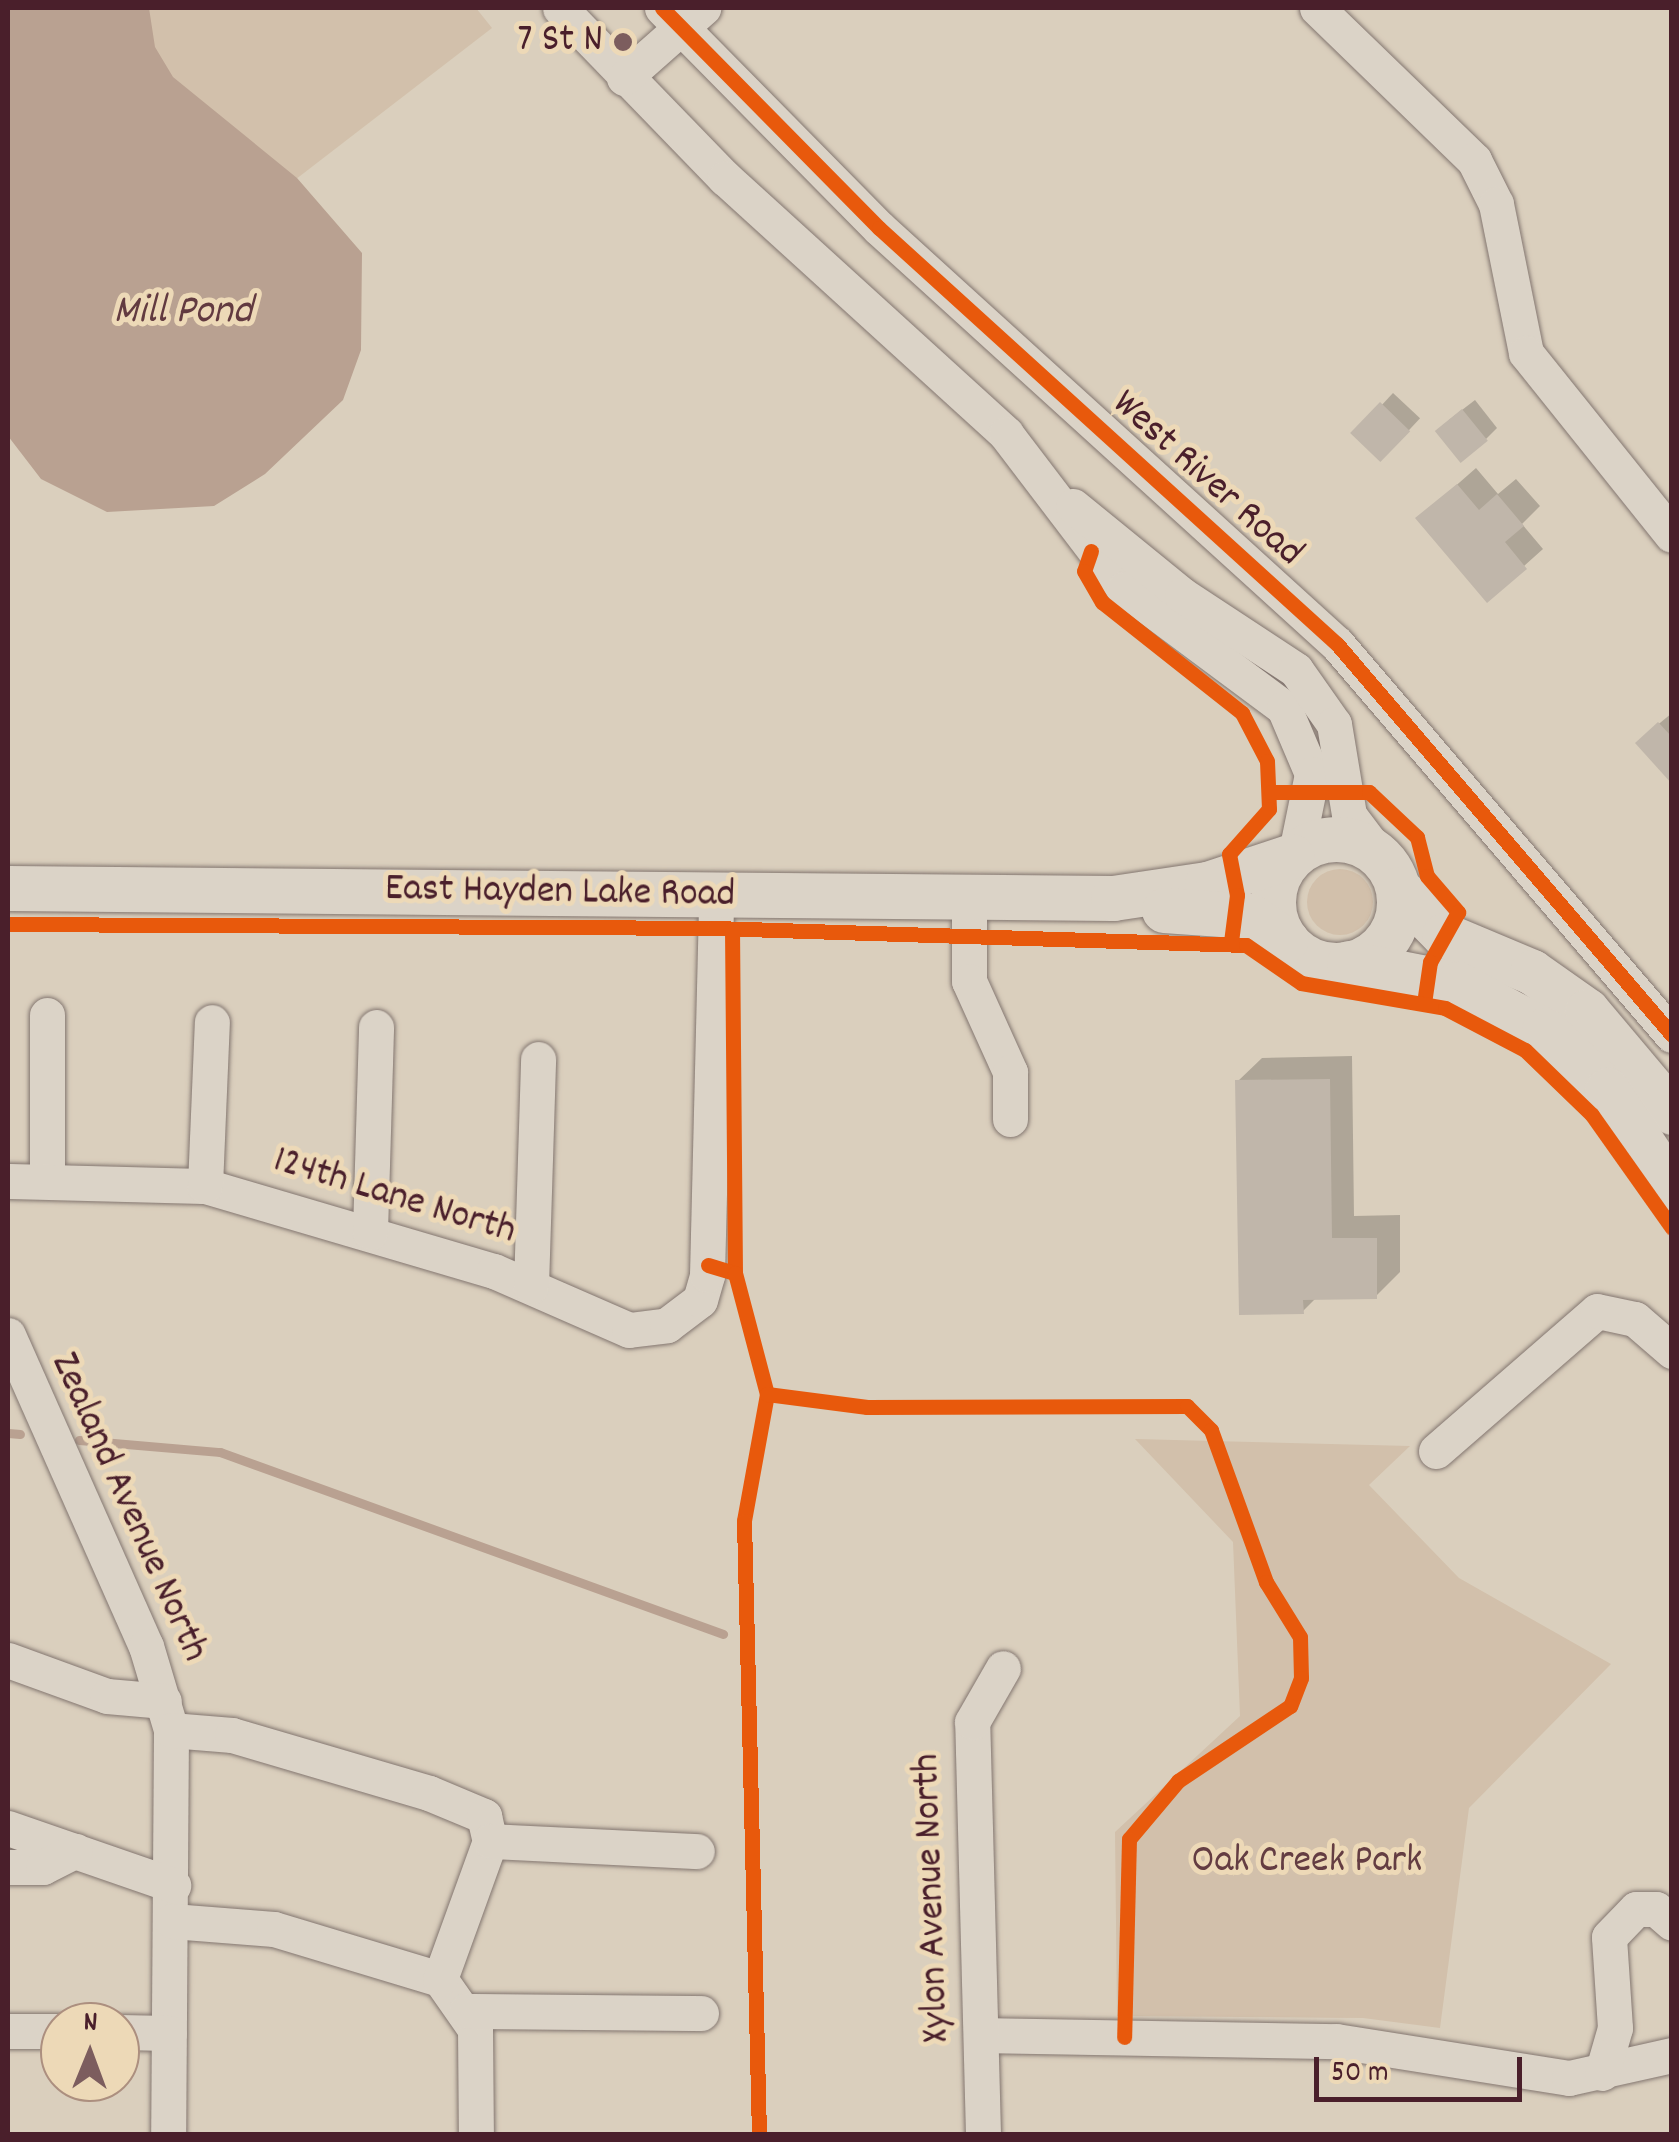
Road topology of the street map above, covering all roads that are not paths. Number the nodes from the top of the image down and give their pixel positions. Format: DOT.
graph roads {
  1 [pos="560,8"];
  2 [pos="1317,8"];
  3 [pos="681,16"];
  4 [pos="624,78"];
  5 [pos="1053,489"];
  6 [pos="1672,535"];
  7 [pos="1294,854"];
  8 [pos="1388,871"];
  9 [pos="8,888"];
  10 [pos="716,895"];
  11 [pos="1114,898"];
  12 [pos="969,899"];
  13 [pos="1286,940"];
  14 [pos="1349,963"];
  15 [pos="46,1015"];
  16 [pos="212,1022"];
  17 [pos="376,1028"];
  18 [pos="1672,1035"];
  19 [pos="538,1059"];
  20 [pos="1672,1112"];
  21 [pos="1010,1119"];
  22 [pos="8,1181"];
  23 [pos="47,1181"];
  24 [pos="205,1186"];
  25 [pos="1672,1188"];
  26 [pos="370,1232"];
  27 [pos="531,1286"];
  28 [pos="8,1335"];
  29 [pos="1672,1351"];
  30 [pos="1436,1451"];
  31 [pos="8,1660"];
  32 [pos="1003,1668"];
  33 [pos="168,1716"];
  34 [pos="8,1828"];
  35 [pos="490,1842"];
  36 [pos="74,1851"];
  37 [pos="697,1851"];
  38 [pos="8,1867"];
  39 [pos="173,1885"];
  40 [pos="172,1921"];
  41 [pos="1672,1923"];
  42 [pos="440,1979"];
  43 [pos="466,2012"];
  44 [pos="701,2013"];
  45 [pos="8,2030"];
  46 [pos="40,2031"];
  47 [pos="140,2032"];
  48 [pos="169,2032"];
  49 [pos="981,2035"];
  50 [pos="1672,2055"];
  51 [pos="1602,2073"];
  52 [pos="168,2134"];
  53 [pos="476,2134"];
  54 [pos="983,2134"];
  1 -- 4 [label="street"];
  2 -- 6 [label="street"];
  3 -- 4 [label="street"];
  3 -- 18 [label="street, West River Road"];
  4 -- 5 [label="street"];
  5 -- 7 [label="street"];
  5 -- 8 [label="street"];
  7 -- 8 [label="main road"];
  7 -- 11 [label="main road, East Hayden Lake Road"];
  7 -- 13 [label="main road"];
  8 -- 14 [label="main road"];
  8 -- 20 [label="main road"];
  9 -- 10 [label="main road, East Hayden Lake Road"];
  10 -- 12 [label="main road, East Hayden Lake Road"];
  10 -- 27 [label="street, 124th Lane North"];
  11 -- 12 [label="main road, East Hayden Lake Road"];
  11 -- 13 [label="main road, East Hayden Lake Road"];
  12 -- 21 [label="street"];
  13 -- 14 [label="main road"];
  14 -- 25 [label="main road"];
  15 -- 23 [label="street"];
  16 -- 24 [label="street"];
  17 -- 26 [label="street"];
  19 -- 27 [label="street"];
  22 -- 23 [label="street, 124th Lane North"];
  23 -- 24 [label="street, 124th Lane North"];
  24 -- 26 [label="street, 124th Lane North"];
  26 -- 27 [label="street, 124th Lane North"];
  28 -- 33 [label="street, Zealand Avenue North"];
  29 -- 30 [label="street"];
  31 -- 33 [label="street"];
  32 -- 49 [label="street, Xylon Avenue North"];
  33 -- 35 [label="street"];
  33 -- 39 [label="street, Zealand Avenue North"];
  34 -- 36 [label="street"];
  35 -- 37 [label="street"];
  35 -- 42 [label="street"];
  36 -- 38 [label="street"];
  36 -- 39 [label="street"];
  39 -- 40 [label="street, Zealand Avenue North"];
  40 -- 42 [label="street"];
  40 -- 48 [label="street, Zealand Avenue North"];
  41 -- 51 [label="street"];
  42 -- 43 [label="street"];
  43 -- 44 [label="street"];
  43 -- 53 [label="street"];
  45 -- 46 [label="street"];
  47 -- 48 [label="street"];
  48 -- 52 [label="street, Zealand Avenue North"];
  49 -- 51 [label="street"];
  49 -- 54 [label="street, Xylon Avenue North"];
  50 -- 51 [label="street"];
}
